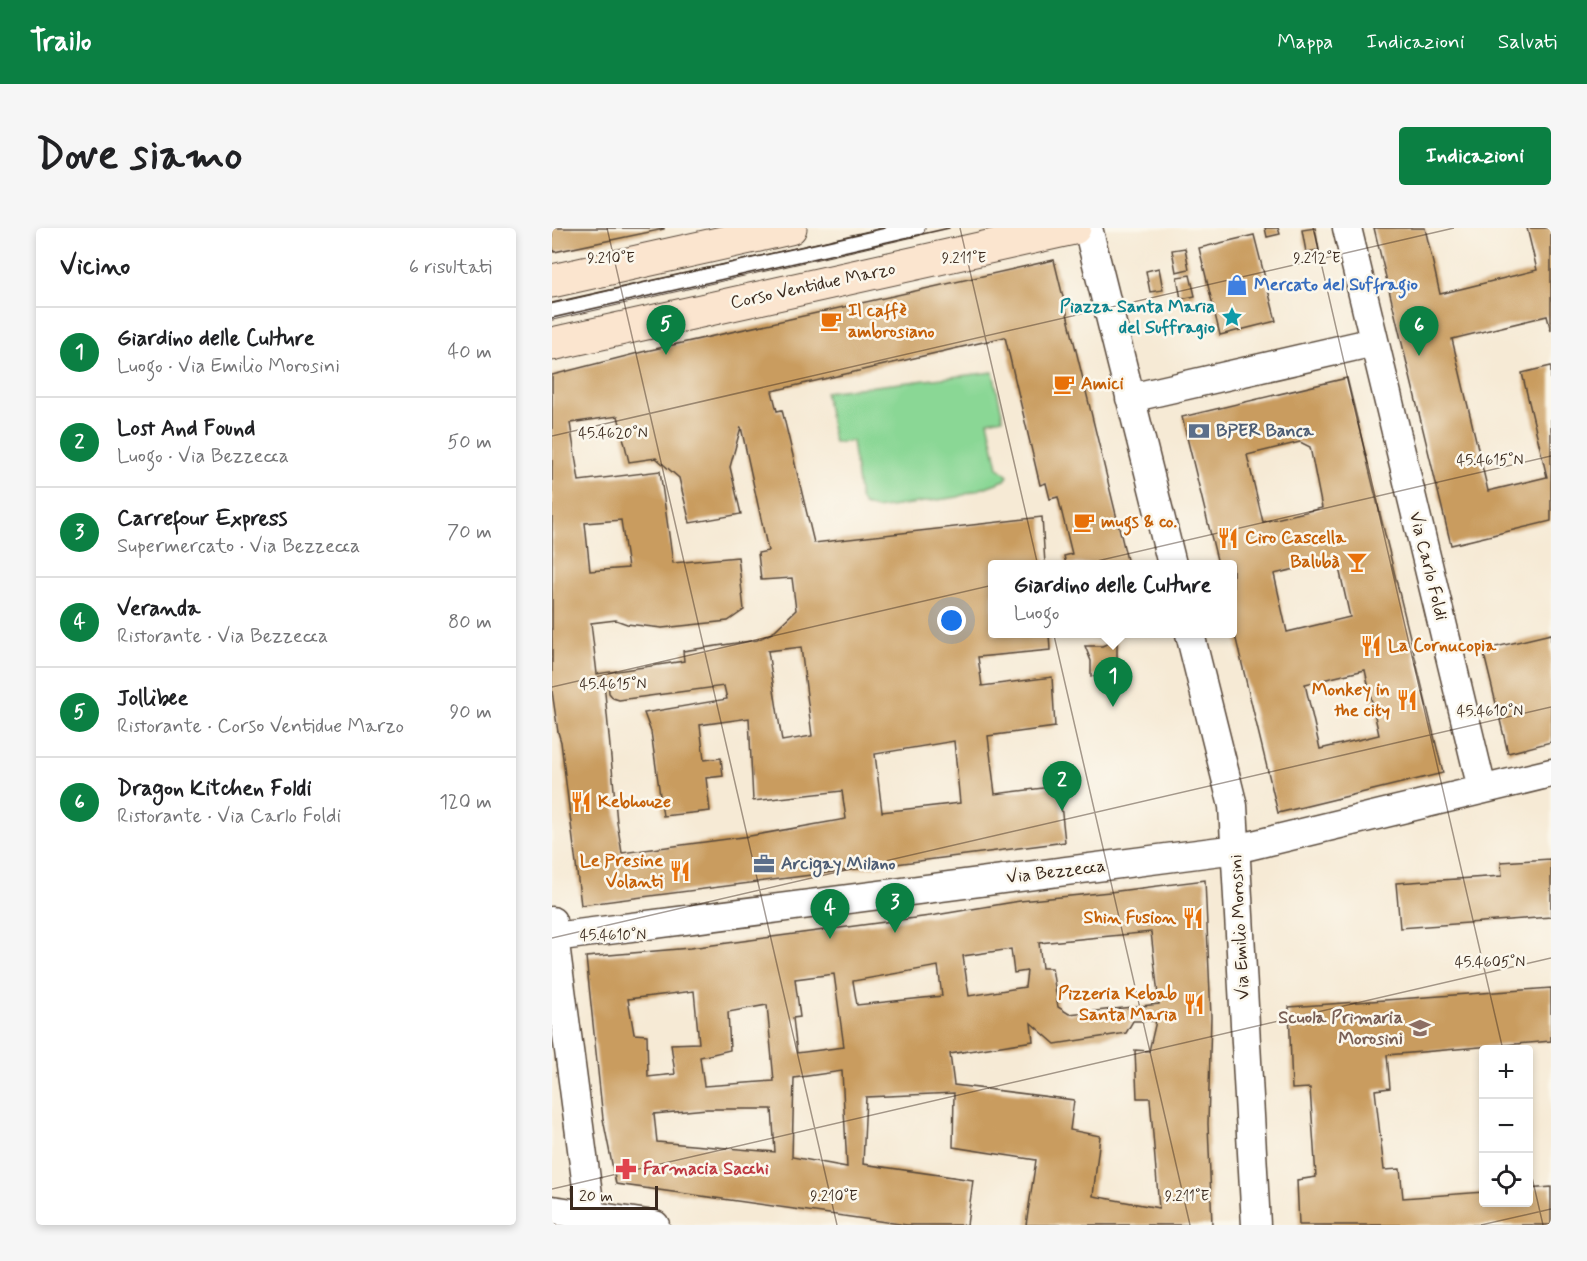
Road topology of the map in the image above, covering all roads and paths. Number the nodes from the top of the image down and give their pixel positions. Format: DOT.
graph roads {
  1 [pos="790,228"];
  2 [pos="917,228"];
  3 [pos="1074,228"];
  4 [pos="1088,228"];
  5 [pos="1347,228"];
  6 [pos="740,234"];
  7 [pos="552,281"];
  8 [pos="552,312"];
  9 [pos="1374,342"];
  10 [pos="552,344"];
  11 [pos="1130,398"];
  12 [pos="1171,560"];
  13 [pos="1191,638"];
  14 [pos="1551,773"];
  15 [pos="1482,789"];
  16 [pos="1236,849"];
  17 [pos="553,929"];
  18 [pos="552,1210"];
  19 [pos="591,1220"];
  20 [pos="655,1225"];
  21 [pos="1256,1225"];
  1 -- 6 [label="main road"];
  2 -- 8 [label="lane"];
  3 -- 10 [label="main road, Corso Ventidue Marzo"];
  4 -- 11 [label="street"];
  5 -- 9 [label="street"];
  6 -- 7 [label="main road"];
  9 -- 11 [label="street"];
  9 -- 15 [label="street, Via Carlo Foldi"];
  11 -- 12 [label="street"];
  13 -- 16 [label="street, Via Emilio Morosini"];
  14 -- 15 [label="street, Via Bezzecca"];
  15 -- 16 [label="street, Via Bezzecca"];
  16 -- 17 [label="street, Via Bezzecca"];
  16 -- 21 [label="street, Via Emilio Morosini"];
  17 -- 19 [label="street"];
  18 -- 19 [label="street"];
  19 -- 20 [label="street"];
}
